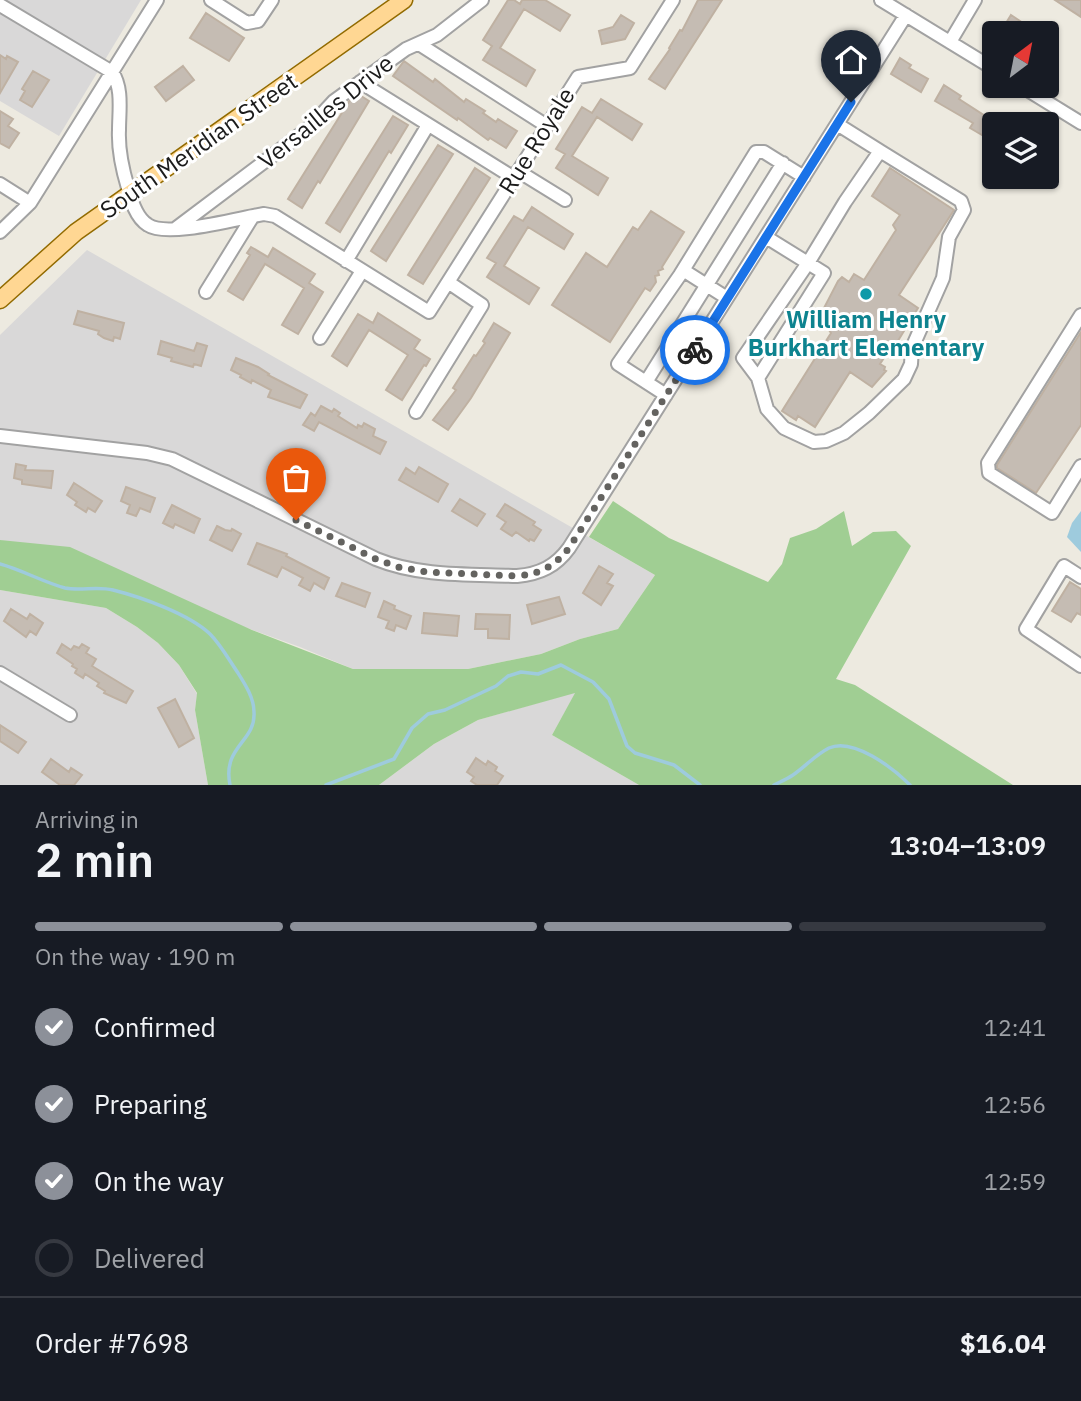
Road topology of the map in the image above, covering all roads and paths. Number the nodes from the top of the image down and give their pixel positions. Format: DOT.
graph roads {
  1 [pos="157,0"];
  2 [pos="211,0"];
  3 [pos="272,0"];
  4 [pos="404,0"];
  5 [pos="482,0"];
  6 [pos="673,0"];
  7 [pos="975,0"];
  8 [pos="889,2"];
  9 [pos="0,5"];
  10 [pos="906,15"];
  11 [pos="950,42"];
  12 [pos="419,44"];
  13 [pos="982,62"];
  14 [pos="112,72"];
  15 [pos="360,82"];
  16 [pos="1040,98"];
  17 [pos="1081,123"];
  18 [pos="837,124"];
  19 [pos="428,125"];
  20 [pos="547,126"];
  21 [pos="880,151"];
  22 [pos="783,163"];
  23 [pos="516,175"];
  24 [pos="804,177"];
  25 [pos="0,184"];
  26 [pos="130,195"];
  27 [pos="565,200"];
  28 [pos="30,203"];
  29 [pos="253,216"];
  30 [pos="173,230"];
  31 [pos="0,232"];
  32 [pos="766,237"];
  33 [pos="346,261"];
  34 [pos="808,263"];
  35 [pos="683,270"];
  36 [pos="362,271"];
  37 [pos="448,282"];
  38 [pos="708,286"];
  39 [pos="206,292"];
  40 [pos="727,298"];
  41 [pos="0,300"];
  42 [pos="1081,315"];
  43 [pos="320,338"];
  44 [pos="758,378"];
  45 [pos="646,382"];
  46 [pos="666,395"];
  47 [pos="416,412"];
  48 [pos="0,436"];
  49 [pos="1081,466"];
  50 [pos="1081,577"];
  51 [pos="1081,666"];
  52 [pos="0,673"];
  53 [pos="69,715"];
  1 -- 14 [label="street"];
  2 -- 3 [label="street"];
  4 -- 26 [label="main road, South Meridian Street"];
  5 -- 12 [label="street, Versailles Drive"];
  6 -- 20 [label="street, Rue Royale"];
  7 -- 11 [label="street"];
  8 -- 10 [label="street"];
  9 -- 14 [label="street"];
  10 -- 11 [label="street"];
  10 -- 18 [label="street"];
  11 -- 13 [label="street"];
  12 -- 15 [label="street, Versailles Drive"];
  12 -- 20 [label="street"];
  14 -- 26 [label="street"];
  14 -- 28 [label="street"];
  15 -- 19 [label="street"];
  15 -- 30 [label="street, Versailles Drive"];
  16 -- 17 [label="street"];
  18 -- 21 [label="street"];
  18 -- 24 [label="street"];
  19 -- 23 [label="street"];
  19 -- 33 [label="street"];
  20 -- 23 [label="street, Rue Royale"];
  21 -- 34 [label="street"];
  21 -- 44 [label="street"];
  22 -- 24 [label="street"];
  22 -- 35 [label="street"];
  22 -- 38 [label="street"];
  23 -- 27 [label="street"];
  23 -- 37 [label="street, Rue Royale"];
  24 -- 32 [label="street"];
  25 -- 28 [label="street"];
  26 -- 30 [label="street"];
  26 -- 41 [label="main road, South Meridian Street"];
  28 -- 31 [label="street"];
  29 -- 30 [label="street"];
  29 -- 33 [label="street"];
  29 -- 39 [label="street"];
  32 -- 34 [label="street"];
  32 -- 40 [label="street"];
  33 -- 36 [label="street"];
  34 -- 44 [label="street"];
  34 -- 44 [label="street"];
  35 -- 38 [label="street"];
  35 -- 45 [label="street"];
  36 -- 37 [label="street, Rue Royale"];
  36 -- 43 [label="street"];
  37 -- 47 [label="street"];
  38 -- 40 [label="street"];
  38 -- 45 [label="street"];
  40 -- 46 [label="street"];
  42 -- 49 [label="street"];
  45 -- 46 [label="street"];
  46 -- 48 [label="street"];
  50 -- 51 [label="street"];
  52 -- 53 [label="street"];
}
